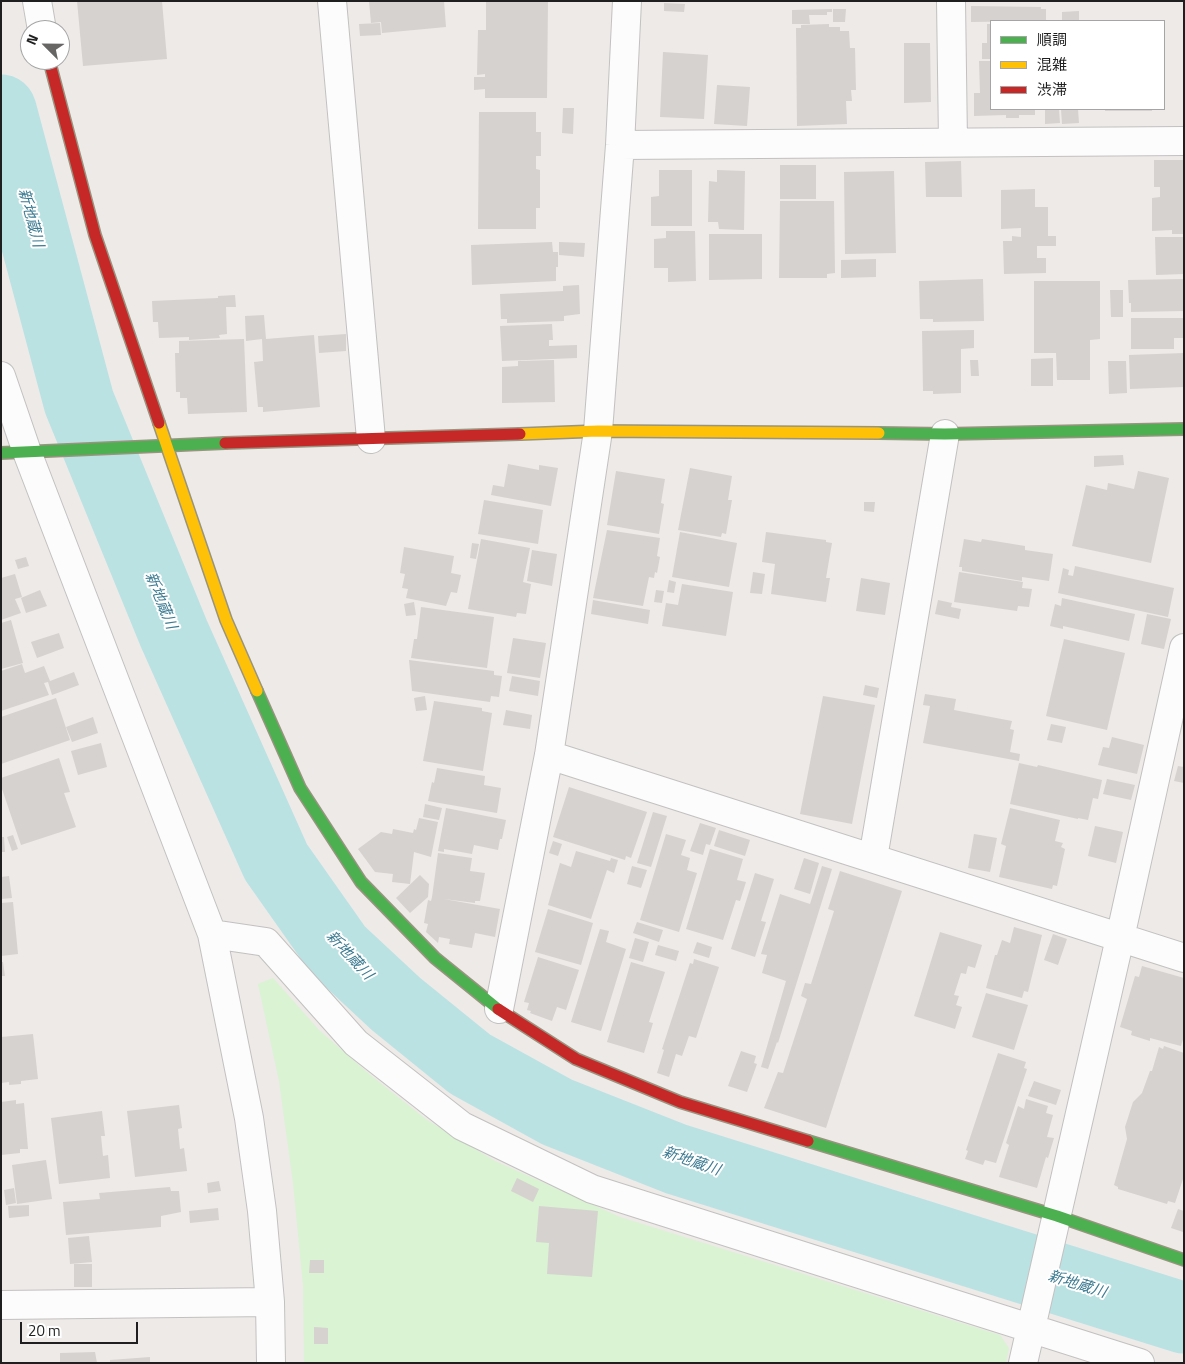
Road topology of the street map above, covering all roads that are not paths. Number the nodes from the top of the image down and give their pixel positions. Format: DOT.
graph roads {
  1 [pos="37,1"];
  2 [pos="332,1"];
  3 [pos="627,1"];
  4 [pos="951,1"];
  5 [pos="40,20"];
  6 [pos="52,70"];
  7 [pos="1184,141"];
  8 [pos="953,142"];
  9 [pos="620,145"];
  10 [pos="1,376"];
  11 [pos="1184,428"];
  12 [pos="598,431"];
  13 [pos="945,434"];
  14 [pos="371,439"];
  15 [pos="166,446"];
  16 [pos="14,453"];
  17 [pos="1184,648"];
  18 [pos="549,755"];
  19 [pos="872,858"];
  20 [pos="212,934"];
  21 [pos="1120,938"];
  22 [pos="1184,958"];
  23 [pos="499,1009"];
  24 [pos="1054,1226"];
  25 [pos="1184,1260"];
  26 [pos="270,1302"];
  27 [pos="1,1305"];
  28 [pos="1032,1321"];
  29 [pos="270,1363"];
  30 [pos="1023,1363"];
  31 [pos="1140,1363"];
  1 -- 5 [label="street"];
  2 -- 14 [label="street"];
  3 -- 9 [label="street"];
  4 -- 8 [label="street"];
  6 -- 15 [label="street"];
  7 -- 8 [label="street"];
  8 -- 9 [label="street"];
  9 -- 12 [label="street"];
  10 -- 16 [label="street"];
  11 -- 13 [label="street"];
  12 -- 13 [label="street"];
  12 -- 14 [label="street"];
  12 -- 18 [label="street"];
  13 -- 19 [label="street"];
  14 -- 15 [label="street"];
  15 -- 16 [label="street"];
  15 -- 23 [label="street"];
  16 -- 20 [label="street"];
  17 -- 21 [label="street"];
  18 -- 19 [label="street"];
  18 -- 23 [label="street"];
  19 -- 21 [label="street"];
  20 -- 26 [label="street"];
  20 -- 28 [label="street"];
  21 -- 22 [label="street"];
  21 -- 24 [label="street"];
  23 -- 24 [label="street"];
  24 -- 25 [label="street"];
  24 -- 28 [label="street"];
  26 -- 27 [label="street"];
  26 -- 29 [label="street"];
  28 -- 30 [label="street"];
  28 -- 31 [label="street"];
}
